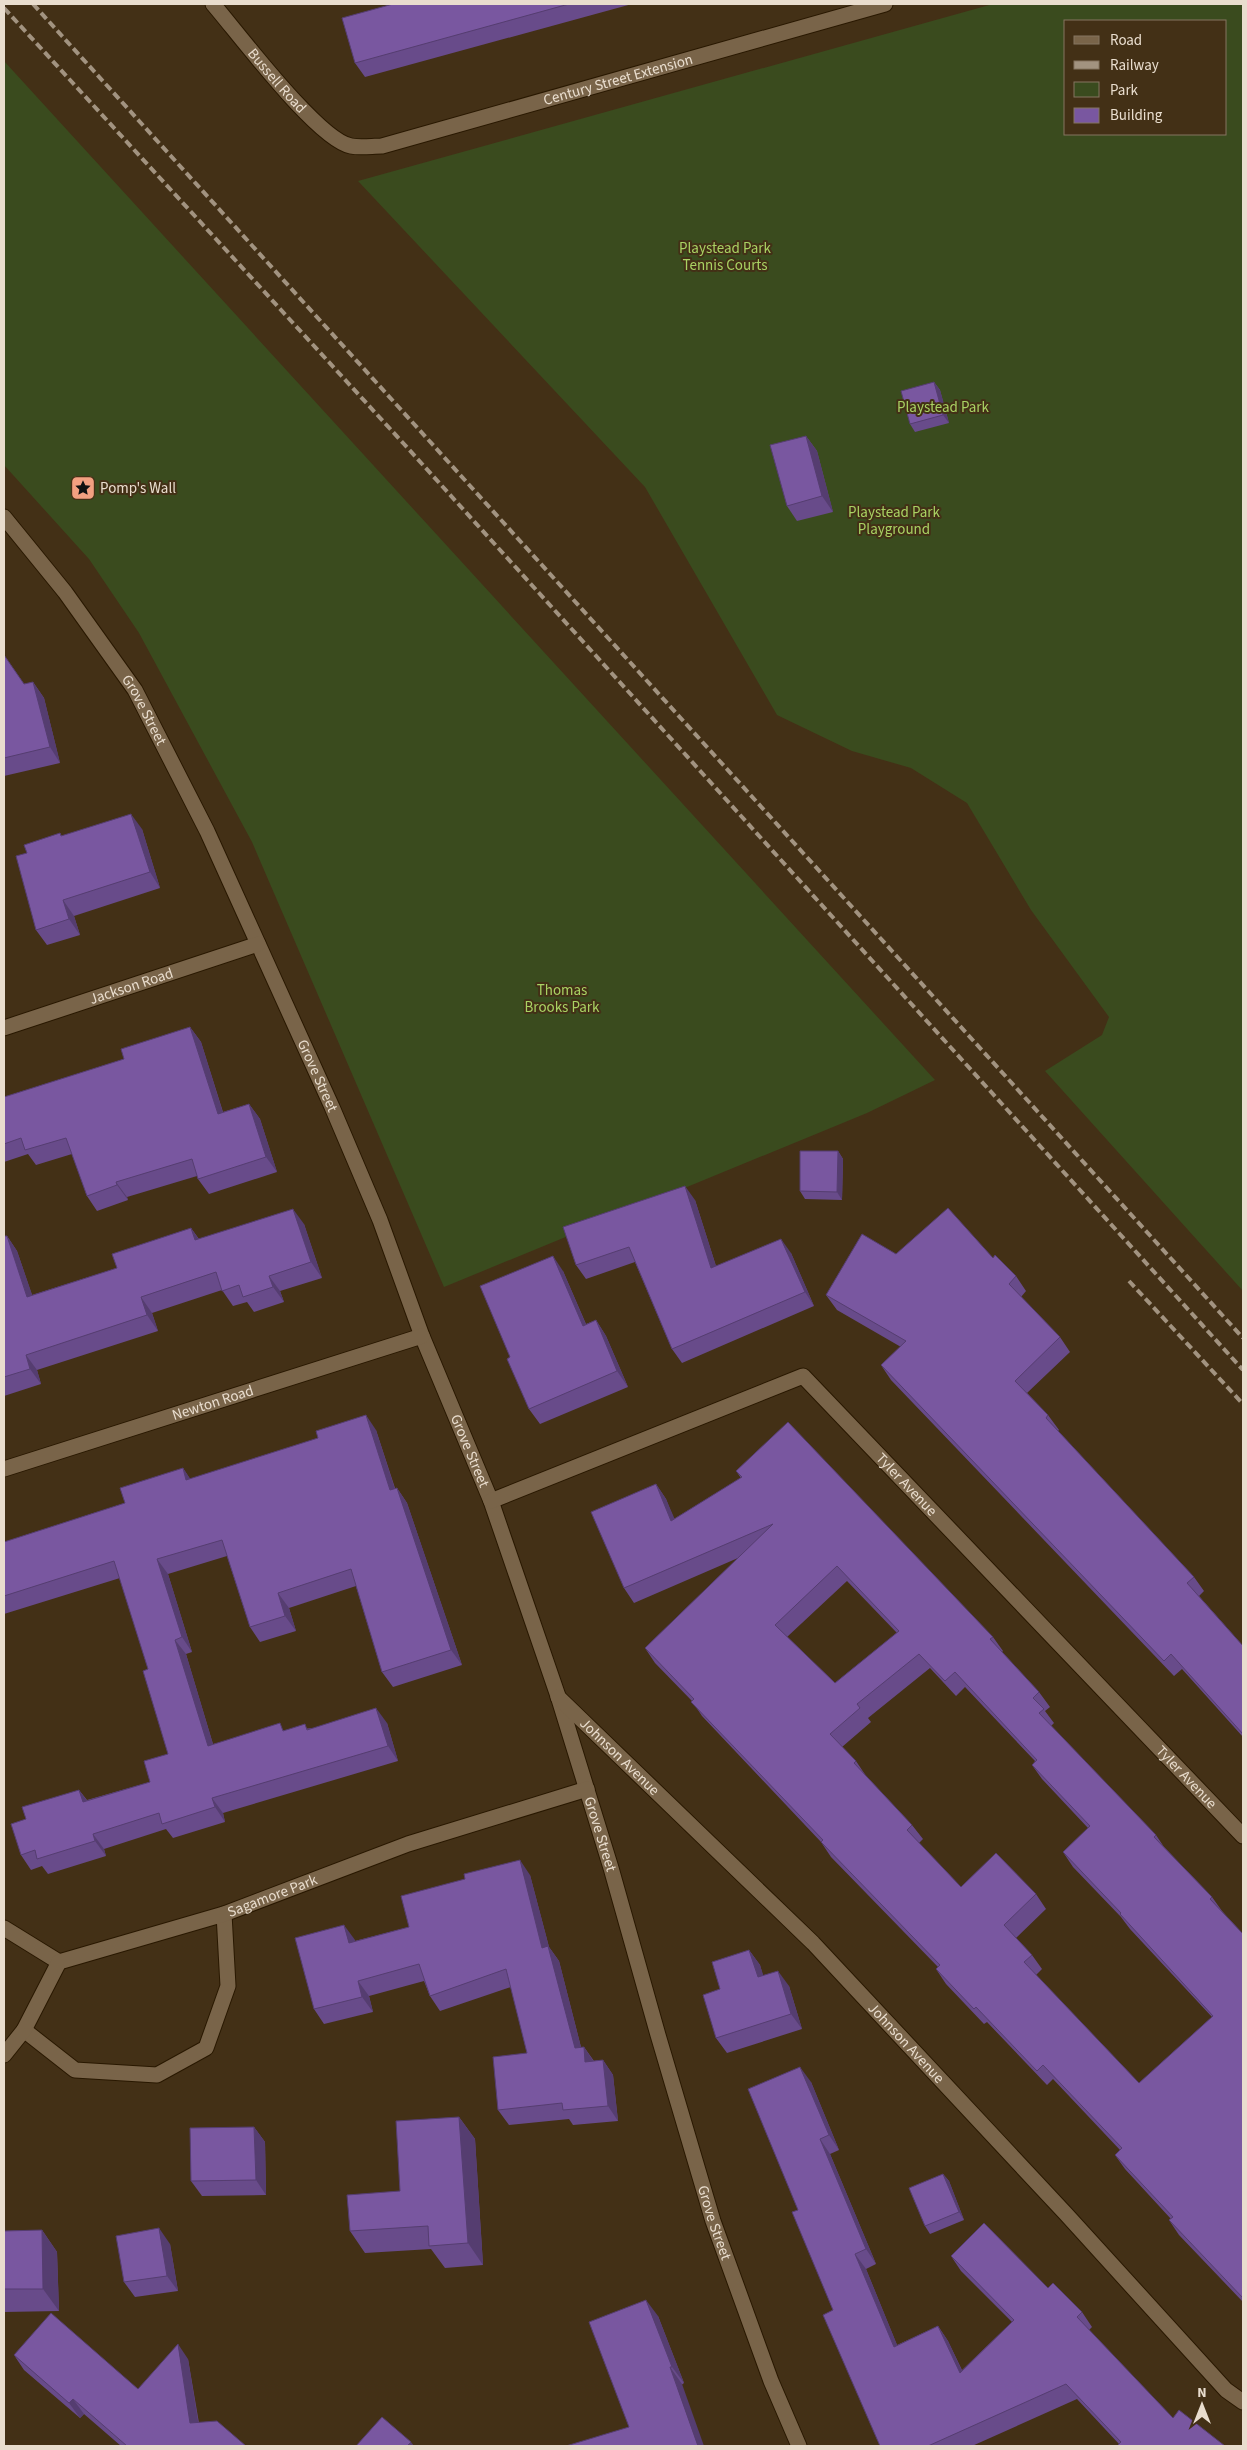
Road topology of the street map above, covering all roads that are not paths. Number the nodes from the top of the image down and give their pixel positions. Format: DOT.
graph roads {
  1 [pos="213,4"];
  2 [pos="885,4"];
  3 [pos="350,146"];
  4 [pos="4,517"];
  5 [pos="258,944"];
  6 [pos="4,1028"];
  7 [pos="422,1336"];
  8 [pos="4,1469"];
  9 [pos="490,1501"];
  10 [pos="558,1696"];
  11 [pos="587,1789"];
  12 [pos="1243,1836"];
  13 [pos="224,1914"];
  14 [pos="4,1928"];
  15 [pos="60,1962"];
  16 [pos="24,2030"];
  17 [pos="4,2055"];
  18 [pos="1243,2402"];
  19 [pos="799,2446"];
  1 -- 3 [label="street, Bussell Road"];
  2 -- 3 [label="street, Century Street Extension"];
  4 -- 5 [label="street, Grove Street"];
  5 -- 6 [label="street, Jackson Road"];
  5 -- 7 [label="street, Grove Street"];
  7 -- 8 [label="street, Newton Road"];
  7 -- 9 [label="street, Grove Street"];
  9 -- 10 [label="street, Grove Street"];
  9 -- 12 [label="street, Tyler Avenue"];
  10 -- 11 [label="street, Grove Street"];
  10 -- 18 [label="street, Johnson Avenue"];
  11 -- 13 [label="street, Sagamore Park"];
  11 -- 19 [label="street, Grove Street"];
  13 -- 15 [label="street, Sagamore Park"];
  13 -- 16 [label="street"];
  14 -- 15 [label="street"];
  15 -- 16 [label="street"];
  16 -- 17 [label="street"];
}
